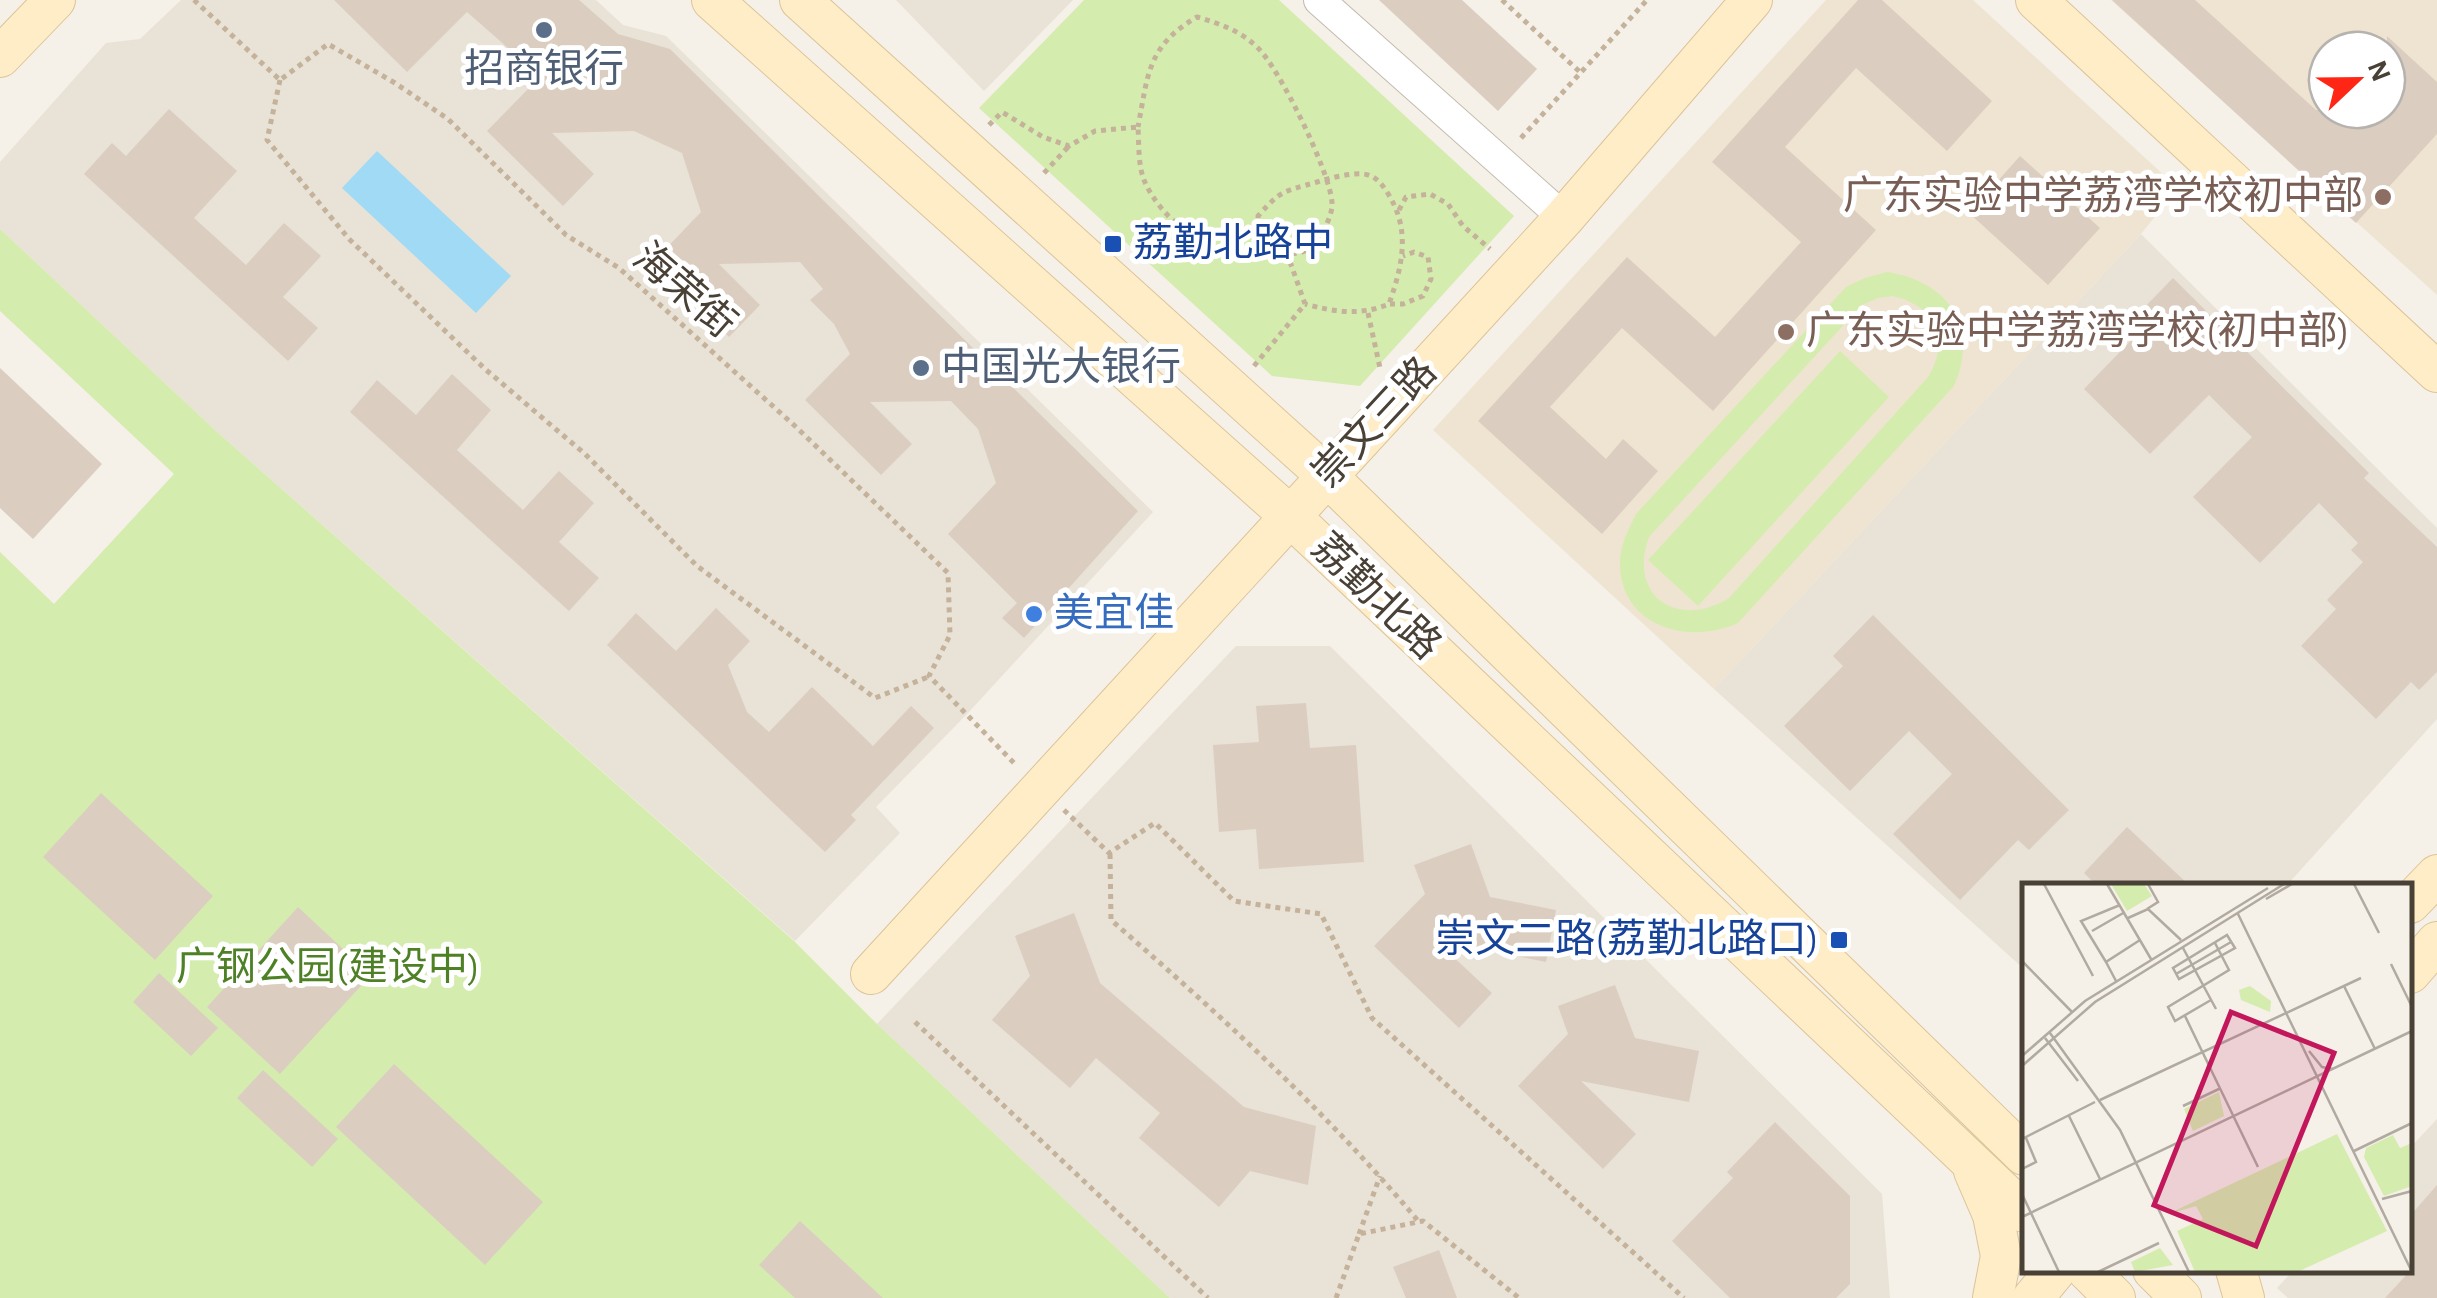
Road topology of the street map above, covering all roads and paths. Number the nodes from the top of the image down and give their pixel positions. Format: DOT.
graph roads {
  1 [pos="54,0"];
  2 [pos="194,0"];
  3 [pos="712,0"];
  4 [pos="800,0"];
  5 [pos="1319,0"];
  6 [pos="1502,0"];
  7 [pos="1647,0"];
  8 [pos="1752,0"];
  9 [pos="2036,0"];
  10 [pos="0,57"];
  11 [pos="1581,73"];
  12 [pos="280,80"];
  13 [pos="1138,128"];
  14 [pos="979,134"];
  15 [pos="1069,146"];
  16 [pos="1500,161"];
  17 [pos="1324,180"];
  18 [pos="1037,181"];
  19 [pos="1399,210"];
  20 [pos="1564,218"];
  21 [pos="1496,254"];
  22 [pos="1288,256"];
  23 [pos="1404,256"];
  24 [pos="1259,258"];
  25 [pos="1305,304"];
  26 [pos="1389,304"];
  27 [pos="1368,312"];
  28 [pos="2437,372"];
  29 [pos="1247,375"];
  30 [pos="1382,379"];
  31 [pos="1326,475"];
  32 [pos="1290,516"];
  33 [pos="929,676"];
  34 [pos="1042,788"];
  35 [pos="1110,853"];
  36 [pos="2437,875"];
  37 [pos="2412,901"];
  38 [pos="2437,942"];
  39 [pos="2412,970"];
  40 [pos="871,974"];
  41 [pos="915,1022"];
  42 [pos="1981,1115"];
  43 [pos="2022,1125"];
  44 [pos="2022,1153"];
  45 [pos="1970,1163"];
  46 [pos="1380,1176"];
  47 [pos="2022,1210"];
  48 [pos="1418,1222"];
  49 [pos="1359,1234"];
  50 [pos="2054,1273"];
  51 [pos="2090,1273"];
  52 [pos="2147,1273"];
  53 [pos="2153,1273"];
  54 [pos="2237,1273"];
  55 [pos="1208,1298"];
  56 [pos="1336,1298"];
  57 [pos="1518,1298"];
  58 [pos="1684,1298"];
  59 [pos="1992,1298"];
  60 [pos="2034,1298"];
  61 [pos="2118,1298"];
  62 [pos="2181,1298"];
  63 [pos="2244,1298"];
  1 -- 10 [label="main road"];
  2 -- 12 [label="path"];
  3 -- 32 [label="main road, 荔勤北路"];
  4 -- 31 [label="main road, 荔勤北路"];
  5 -- 16 [label="street"];
  6 -- 11 [label="path"];
  7 -- 11 [label="path"];
  8 -- 20 [label="main road, 崇文三路"];
  9 -- 28 [label="main road"];
  11 -- 16 [label="path"];
  12 -- 33 [label="path"];
  12 -- 33 [label="path, 海荣街"];
  13 -- 15 [label="path"];
  13 -- 17 [label="path"];
  13 -- 24 [label="path"];
  14 -- 15 [label="path"];
  15 -- 18 [label="path"];
  16 -- 20 [label="street"];
  17 -- 19 [label="path"];
  17 -- 22 [label="path"];
  17 -- 24 [label="path"];
  19 -- 21 [label="path"];
  19 -- 23 [label="path"];
  20 -- 31 [label="main road, 崇文三路"];
  22 -- 24 [label="path"];
  22 -- 25 [label="path"];
  23 -- 26 [label="path"];
  23 -- 26 [label="path"];
  25 -- 27 [label="path"];
  25 -- 29 [label="path"];
  26 -- 27 [label="path"];
  27 -- 30 [label="path"];
  31 -- 32 [label="main road, 崇文三路"];
  31 -- 42 [label="main road, 荔勤北路"];
  32 -- 34 [label="main road, 崇文三路"];
  32 -- 45 [label="main road, 荔勤北路"];
  33 -- 34 [label="path"];
  34 -- 35 [label="path"];
  34 -- 40 [label="main road, 崇文三路"];
  35 -- 46 [label="path"];
  35 -- 58 [label="path"];
  36 -- 37 [label="main road"];
  38 -- 39 [label="main road"];
  41 -- 55 [label="path"];
  42 -- 43 [label="main road"];
  42 -- 44 [label="main road, 荔勤北路"];
  45 -- 47 [label="main road, 荔勤北路"];
  45 -- 59 [label="main road"];
  46 -- 48 [label="path"];
  46 -- 49 [label="path"];
  48 -- 49 [label="path"];
  48 -- 57 [label="path"];
  49 -- 56 [label="path"];
  50 -- 60 [label="main road"];
  51 -- 61 [label="main road"];
  52 -- 61 [label="main road"];
  53 -- 62 [label="main road"];
  54 -- 63 [label="main road"];
}
